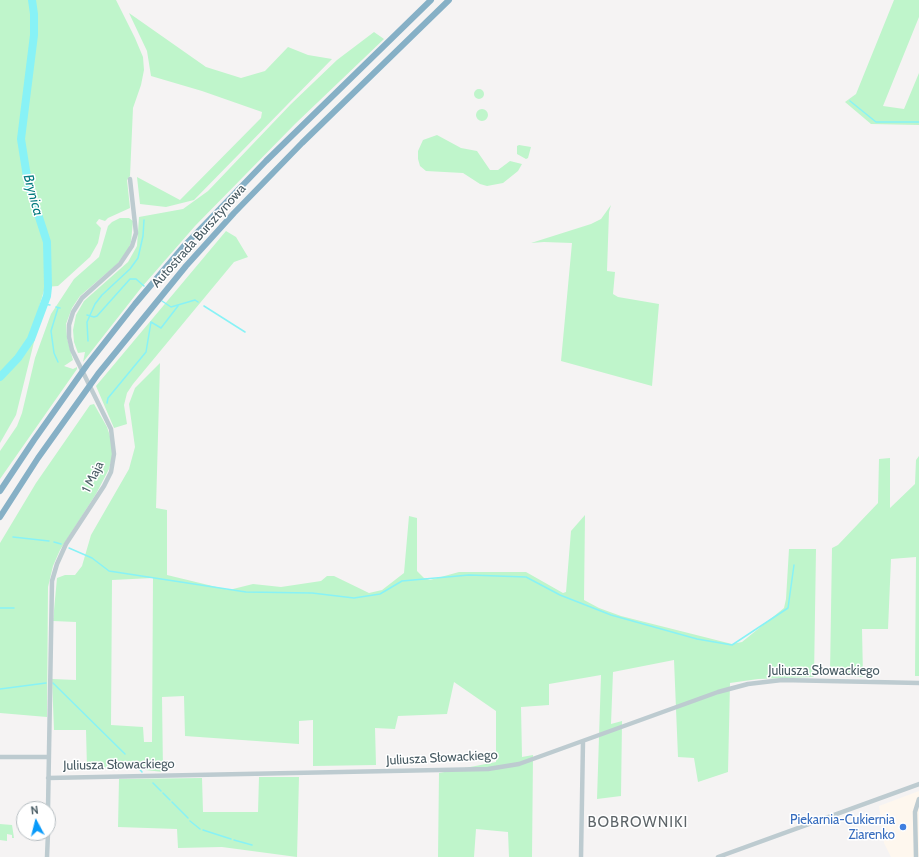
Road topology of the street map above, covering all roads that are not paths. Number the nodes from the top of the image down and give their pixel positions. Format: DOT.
graph roads {
  1 [pos="431,0"];
  2 [pos="449,0"];
  3 [pos="130,179"];
  4 [pos="0,491"];
  5 [pos="0,516"];
  6 [pos="919,683"];
  7 [pos="583,740"];
  8 [pos="0,757"];
  9 [pos="49,757"];
  10 [pos="48,778"];
  11 [pos="919,784"];
  12 [pos="919,799"];
  13 [pos="48,801"];
  14 [pos="48,841"];
  15 [pos="48,857"];
  16 [pos="581,857"];
  17 [pos="718,857"];
  18 [pos="916,857"];
  1 -- 4 [label="highway, Autostrada Bursztynowa"];
  2 -- 5 [label="highway, Autostrada Bursztynowa"];
  3 -- 9 [label="street, 1 Maja"];
  6 -- 7 [label="street, Juliusza Słowackiego"];
  7 -- 10 [label="street, Juliusza Słowackiego"];
  7 -- 16 [label="street"];
  8 -- 9 [label="street"];
  9 -- 10 [label="street, 1 Maja"];
  10 -- 13 [label="street, 1 Maja"];
  11 -- 17 [label="street"];
  12 -- 18 [label="street"];
  14 -- 15 [label="street"];
}
